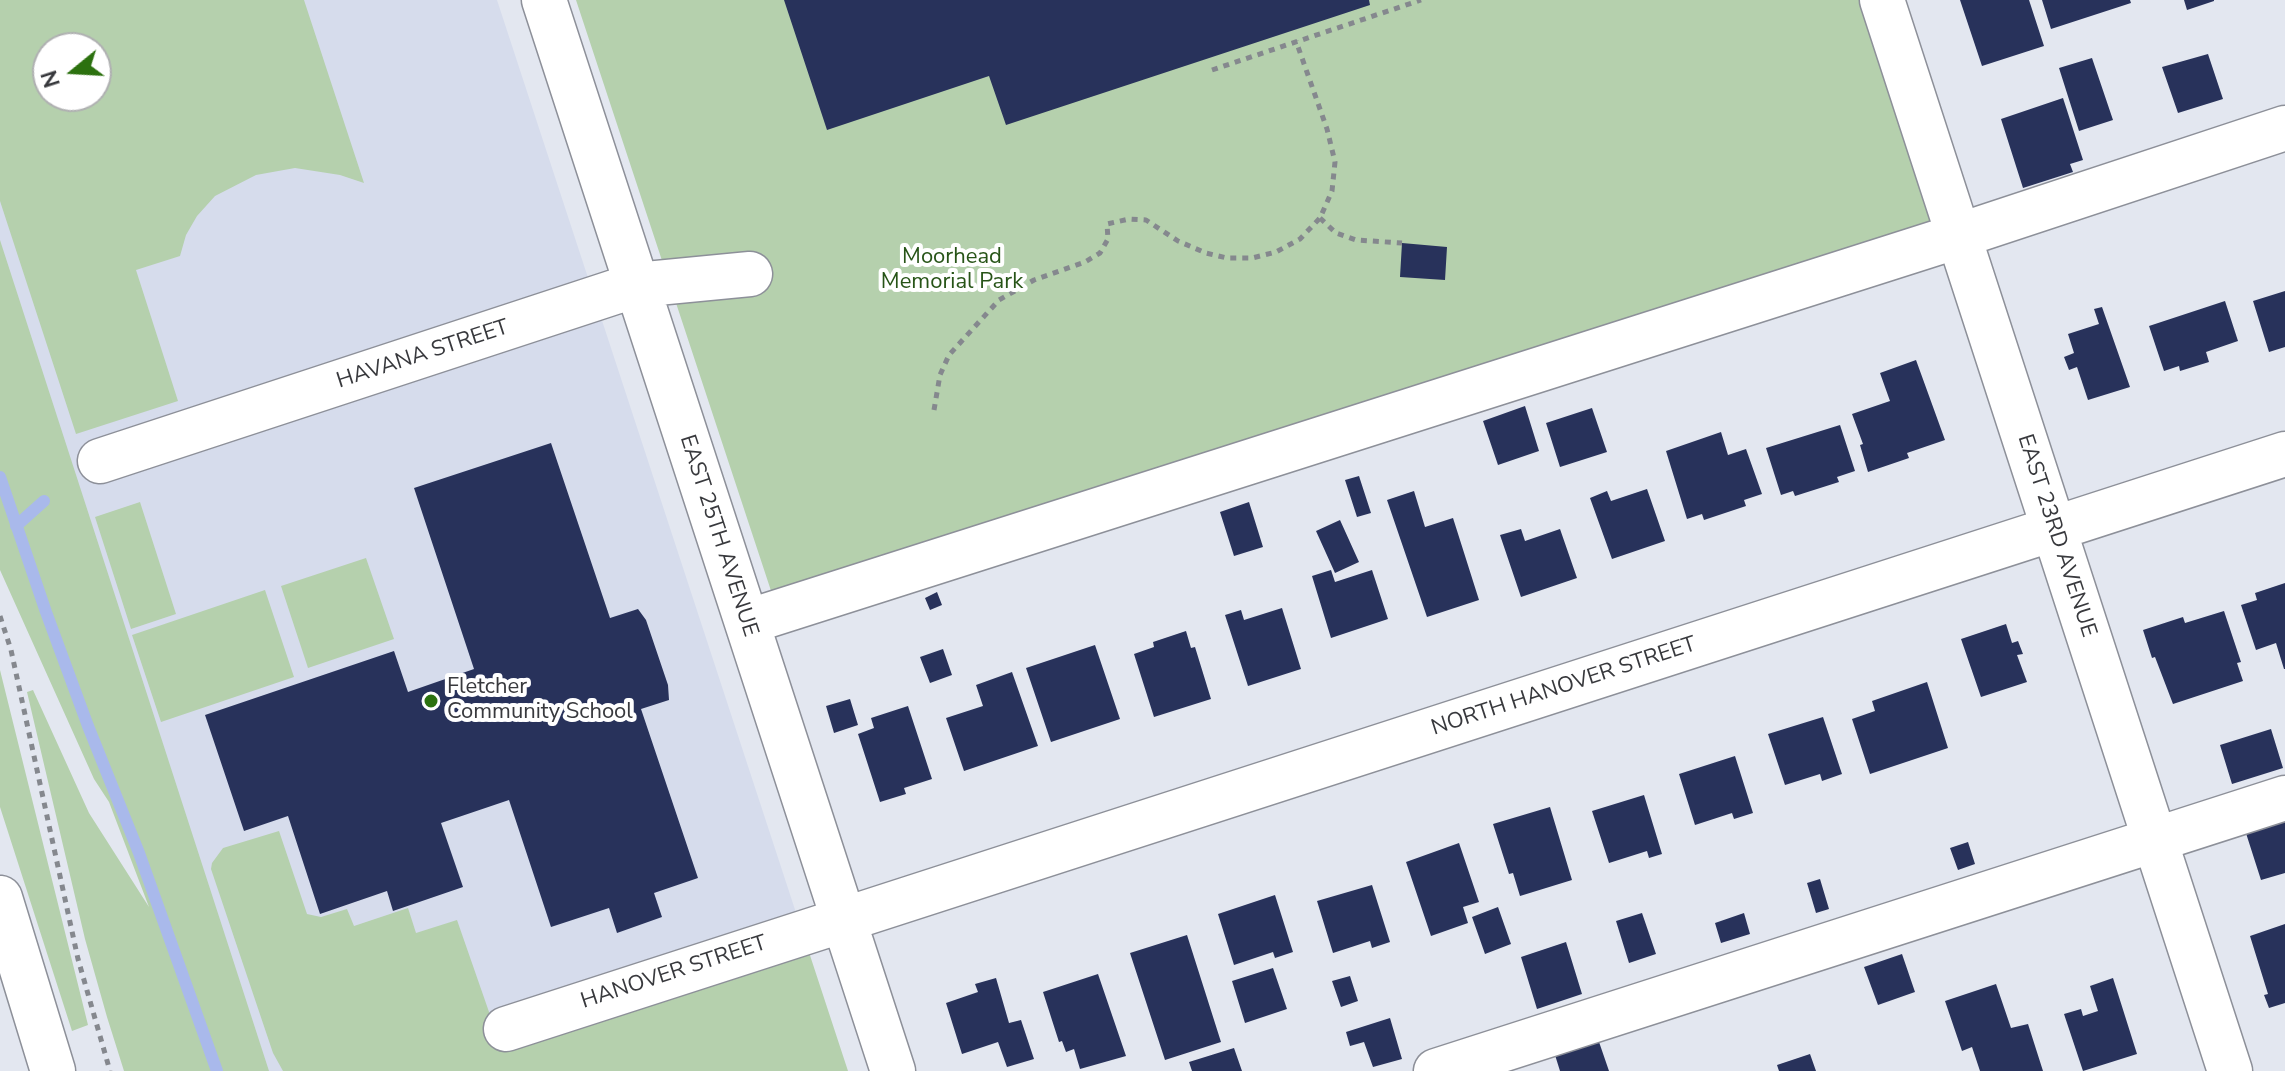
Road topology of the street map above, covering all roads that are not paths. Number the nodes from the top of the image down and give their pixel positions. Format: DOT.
graph roads {
  1 [pos="544,0"];
  2 [pos="1882,0"];
  3 [pos="2285,128"];
  4 [pos="1958,236"];
  5 [pos="750,274"];
  6 [pos="636,285"];
  7 [pos="2285,454"];
  8 [pos="100,461"];
  9 [pos="2054,529"];
  10 [pos="747,622"];
  11 [pos="2285,798"];
  12 [pos="2155,841"];
  13 [pos="0,898"];
  14 [pos="843,919"];
  15 [pos="506,1029"];
  16 [pos="53,1071"];
  17 [pos="893,1071"];
  18 [pos="1436,1071"];
  19 [pos="2230,1071"];
  1 -- 6 [label="street, EAST 25TH AVENUE"];
  2 -- 4 [label="street, EAST 23RD AVENUE"];
  3 -- 4 [label="street"];
  4 -- 9 [label="street, EAST 23RD AVENUE"];
  4 -- 10 [label="street"];
  5 -- 6 [label="street, HAVANA STREET"];
  6 -- 8 [label="street, HAVANA STREET"];
  6 -- 10 [label="street, EAST 25TH AVENUE"];
  7 -- 9 [label="street, NORTH HANOVER STREET"];
  9 -- 12 [label="street, EAST 23RD AVENUE"];
  9 -- 14 [label="street, NORTH HANOVER STREET"];
  10 -- 14 [label="street, EAST 25TH AVENUE"];
  11 -- 12 [label="street"];
  12 -- 18 [label="street"];
  12 -- 19 [label="street, EAST 23RD AVENUE"];
  13 -- 16 [label="street"];
  14 -- 15 [label="street, HANOVER STREET"];
  14 -- 17 [label="street, EAST 25TH AVENUE"];
}
